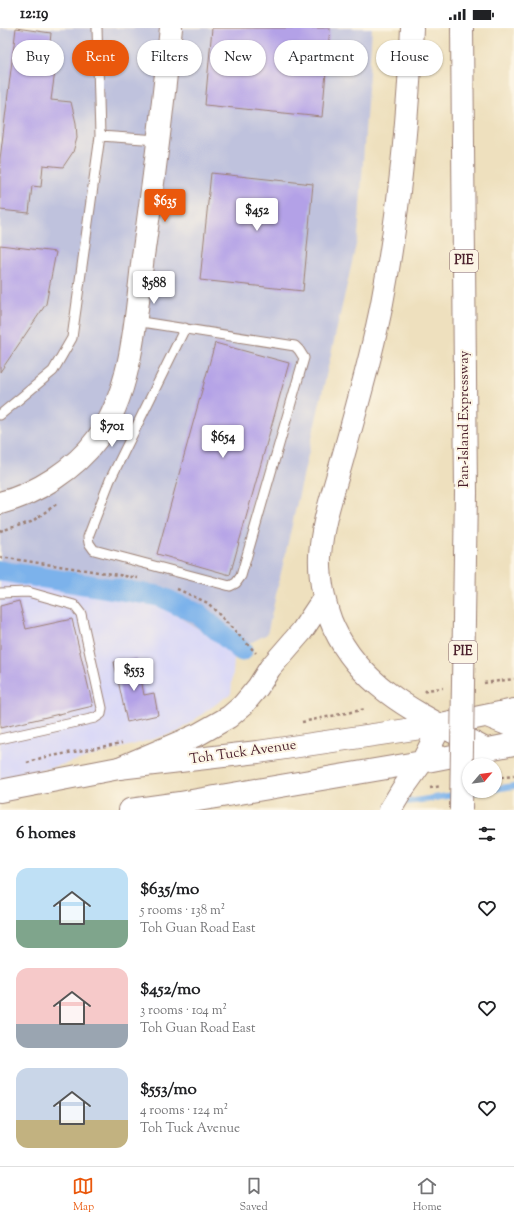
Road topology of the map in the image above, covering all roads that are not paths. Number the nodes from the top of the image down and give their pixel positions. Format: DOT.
graph roads {
  1 [pos="97,28"];
  2 [pos="171,28"];
  3 [pos="412,28"];
  4 [pos="462,28"];
  5 [pos="100,136"];
  6 [pos="159,140"];
  7 [pos="135,321"];
  8 [pos="185,328"];
  9 [pos="0,414"];
  10 [pos="0,503"];
  11 [pos="0,593"];
  12 [pos="324,598"];
  13 [pos="514,710"];
  14 [pos="487,716"];
  15 [pos="441,725"];
  16 [pos="514,727"];
  17 [pos="0,739"];
  18 [pos="514,744"];
  19 [pos="487,750"];
  20 [pos="422,762"];
  21 [pos="119,768"];
  22 [pos="0,791"];
  23 [pos="134,810"];
  24 [pos="390,810"];
  25 [pos="460,810"];
  1 -- 5 [label="lane"];
  2 -- 6 [label="main road"];
  3 -- 12 [label="main road"];
  4 -- 25 [label="main road, Pan-Island Expressway / PIE, bridge"];
  5 -- 6 [label="lane"];
  5 -- 9 [label="lane"];
  6 -- 7 [label="main road"];
  7 -- 8 [label="lane"];
  7 -- 10 [label="main road"];
  8 -- 8 [label="lane"];
  11 -- 17 [label="lane"];
  12 -- 15 [label="main road"];
  12 -- 21 [label="main road"];
  13 -- 14 [label="main road, Toh Tuck Avenue"];
  14 -- 15 [label="main road, Toh Tuck Avenue"];
  14 -- 16 [label="main road"];
  15 -- 19 [label="main road"];
  15 -- 20 [label="main road"];
  15 -- 21 [label="main road, Toh Tuck Avenue"];
  18 -- 19 [label="main road"];
  19 -- 20 [label="main road"];
  20 -- 23 [label="main road"];
  20 -- 24 [label="main road"];
  21 -- 22 [label="main road, Toh Tuck Avenue"];
}
